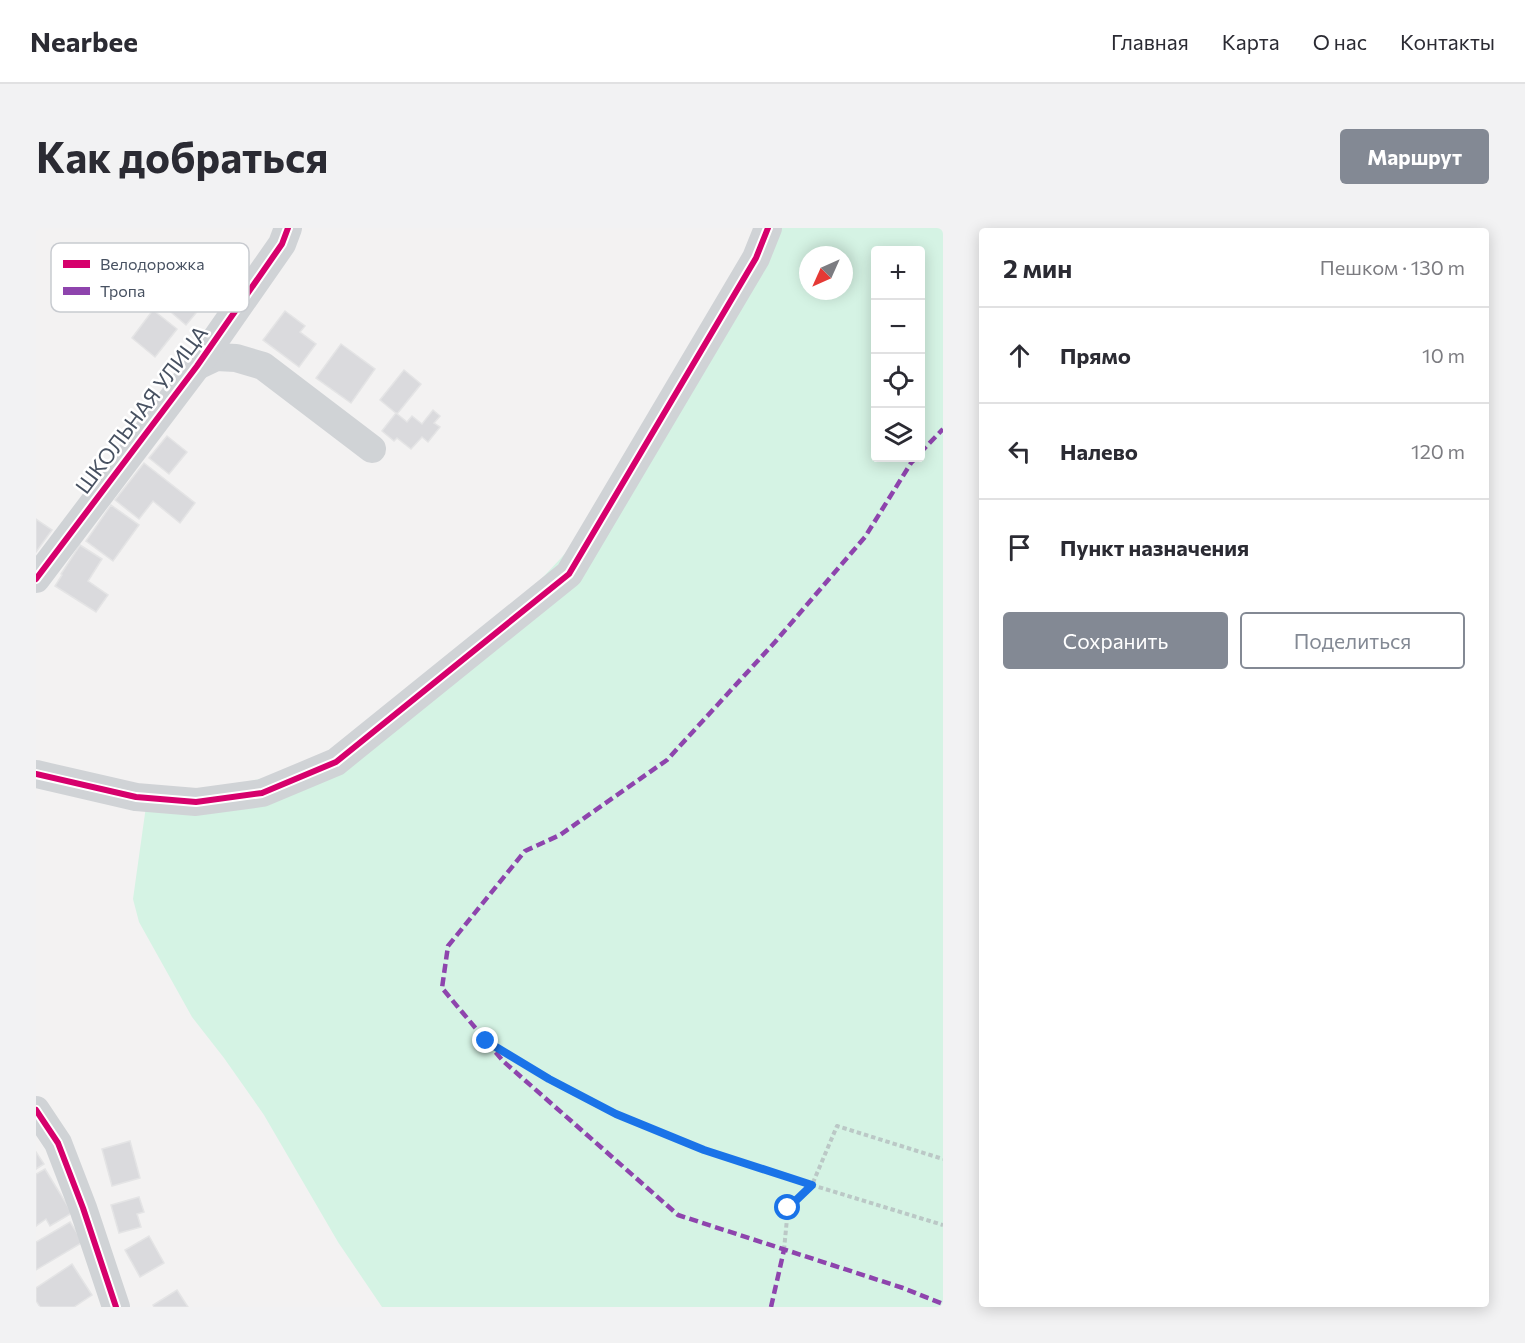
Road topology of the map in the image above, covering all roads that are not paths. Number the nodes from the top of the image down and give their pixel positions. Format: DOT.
graph roads {
  1 [pos="288,228"];
  2 [pos="768,228"];
  3 [pos="249,291"];
  4 [pos="234,312"];
  5 [pos="197,366"];
  6 [pos="372,449"];
  7 [pos="36,579"];
  8 [pos="36,774"];
  9 [pos="36,1110"];
  10 [pos="116,1307"];
  1 -- 3 [label="street, ШКОЛЬНАЯ УЛИЦА"];
  2 -- 8 [label="street"];
  4 -- 5 [label="street, ШКОЛЬНАЯ УЛИЦА"];
  5 -- 6 [label="street"];
  5 -- 7 [label="street, ШКОЛЬНАЯ УЛИЦА"];
  9 -- 10 [label="street"];
}
